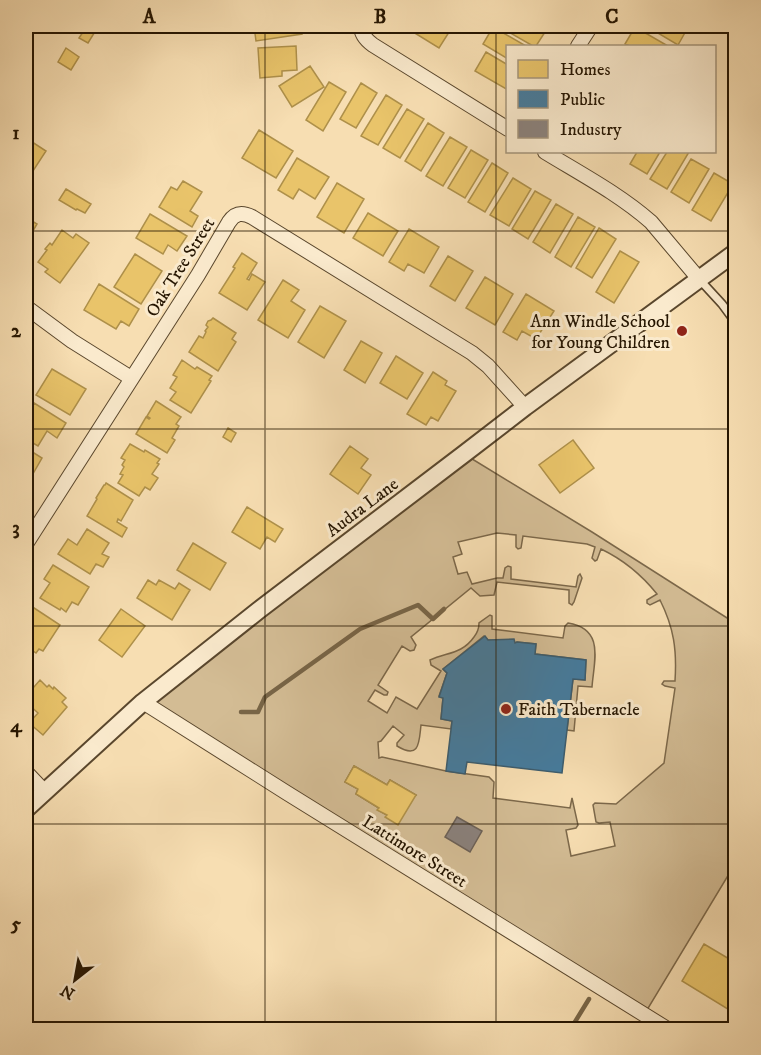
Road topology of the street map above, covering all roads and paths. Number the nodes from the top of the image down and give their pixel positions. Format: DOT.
graph roads {
  1 [pos="361,26"];
  2 [pos="591,26"];
  3 [pos="579,45"];
  4 [pos="506,128"];
  5 [pos="547,153"];
  6 [pos="735,252"];
  7 [pos="699,279"];
  8 [pos="26,307"];
  9 [pos="735,323"];
  10 [pos="131,378"];
  11 [pos="525,407"];
  12 [pos="26,544"];
  13 [pos="143,702"];
  14 [pos="26,772"];
  15 [pos="44,791"];
  16 [pos="26,809"];
  17 [pos="669,1029"];
  1 -- 4 [label="street"];
  2 -- 3 [label="street"];
  5 -- 7 [label="street"];
  6 -- 7 [label="street, Audra Lane"];
  7 -- 9 [label="lane"];
  7 -- 11 [label="street, Audra Lane"];
  8 -- 10 [label="street"];
  10 -- 11 [label="street, Oak Tree Street"];
  10 -- 12 [label="street, Oak Tree Street"];
  11 -- 13 [label="street, Audra Lane"];
  13 -- 15 [label="street, Audra Lane"];
  13 -- 17 [label="street, Lattimore Street"];
  14 -- 15 [label="street"];
  15 -- 16 [label="street, Audra Lane"];
}
